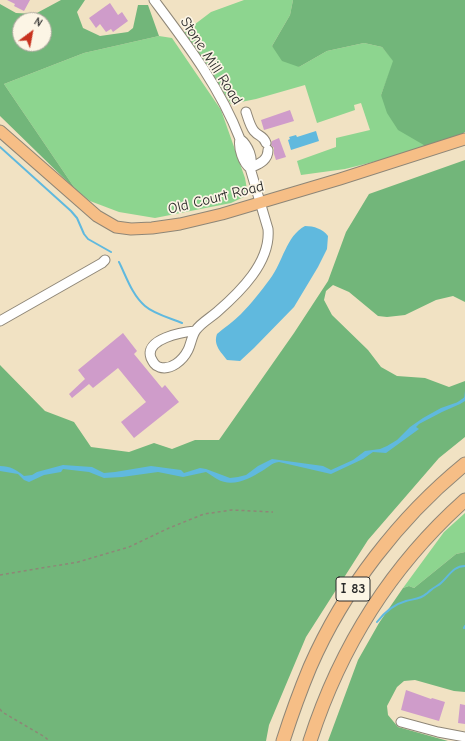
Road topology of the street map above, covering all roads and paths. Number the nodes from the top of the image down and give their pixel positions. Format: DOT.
graph roads {
  1 [pos="154,0"];
  2 [pos="246,112"];
  3 [pos="0,130"];
  4 [pos="465,139"];
  5 [pos="250,168"];
  6 [pos="261,203"];
  7 [pos="104,260"];
  8 [pos="0,321"];
  9 [pos="195,331"];
  10 [pos="465,464"];
  11 [pos="465,500"];
  12 [pos="273,512"];
  13 [pos="0,575"];
  14 [pos="0,709"];
  15 [pos="401,722"];
  16 [pos="465,737"];
  17 [pos="49,741"];
  18 [pos="283,741"];
  19 [pos="310,741"];
  1 -- 5 [label="street, Stone Mill Road"];
  2 -- 5 [label="street"];
  3 -- 6 [label="main road, Old Court Road"];
  4 -- 6 [label="main road, Old Court Road"];
  5 -- 6 [label="street, Stone Mill Road"];
  6 -- 9 [label="street, Stone Mill Road"];
  7 -- 8 [label="street"];
  9 -- 9 [label="street"];
  10 -- 18 [label="highway, I 83"];
  11 -- 19 [label="highway, I 83"];
  12 -- 13 [label="path"];
  14 -- 17 [label="path"];
  15 -- 16 [label="street"];
}
